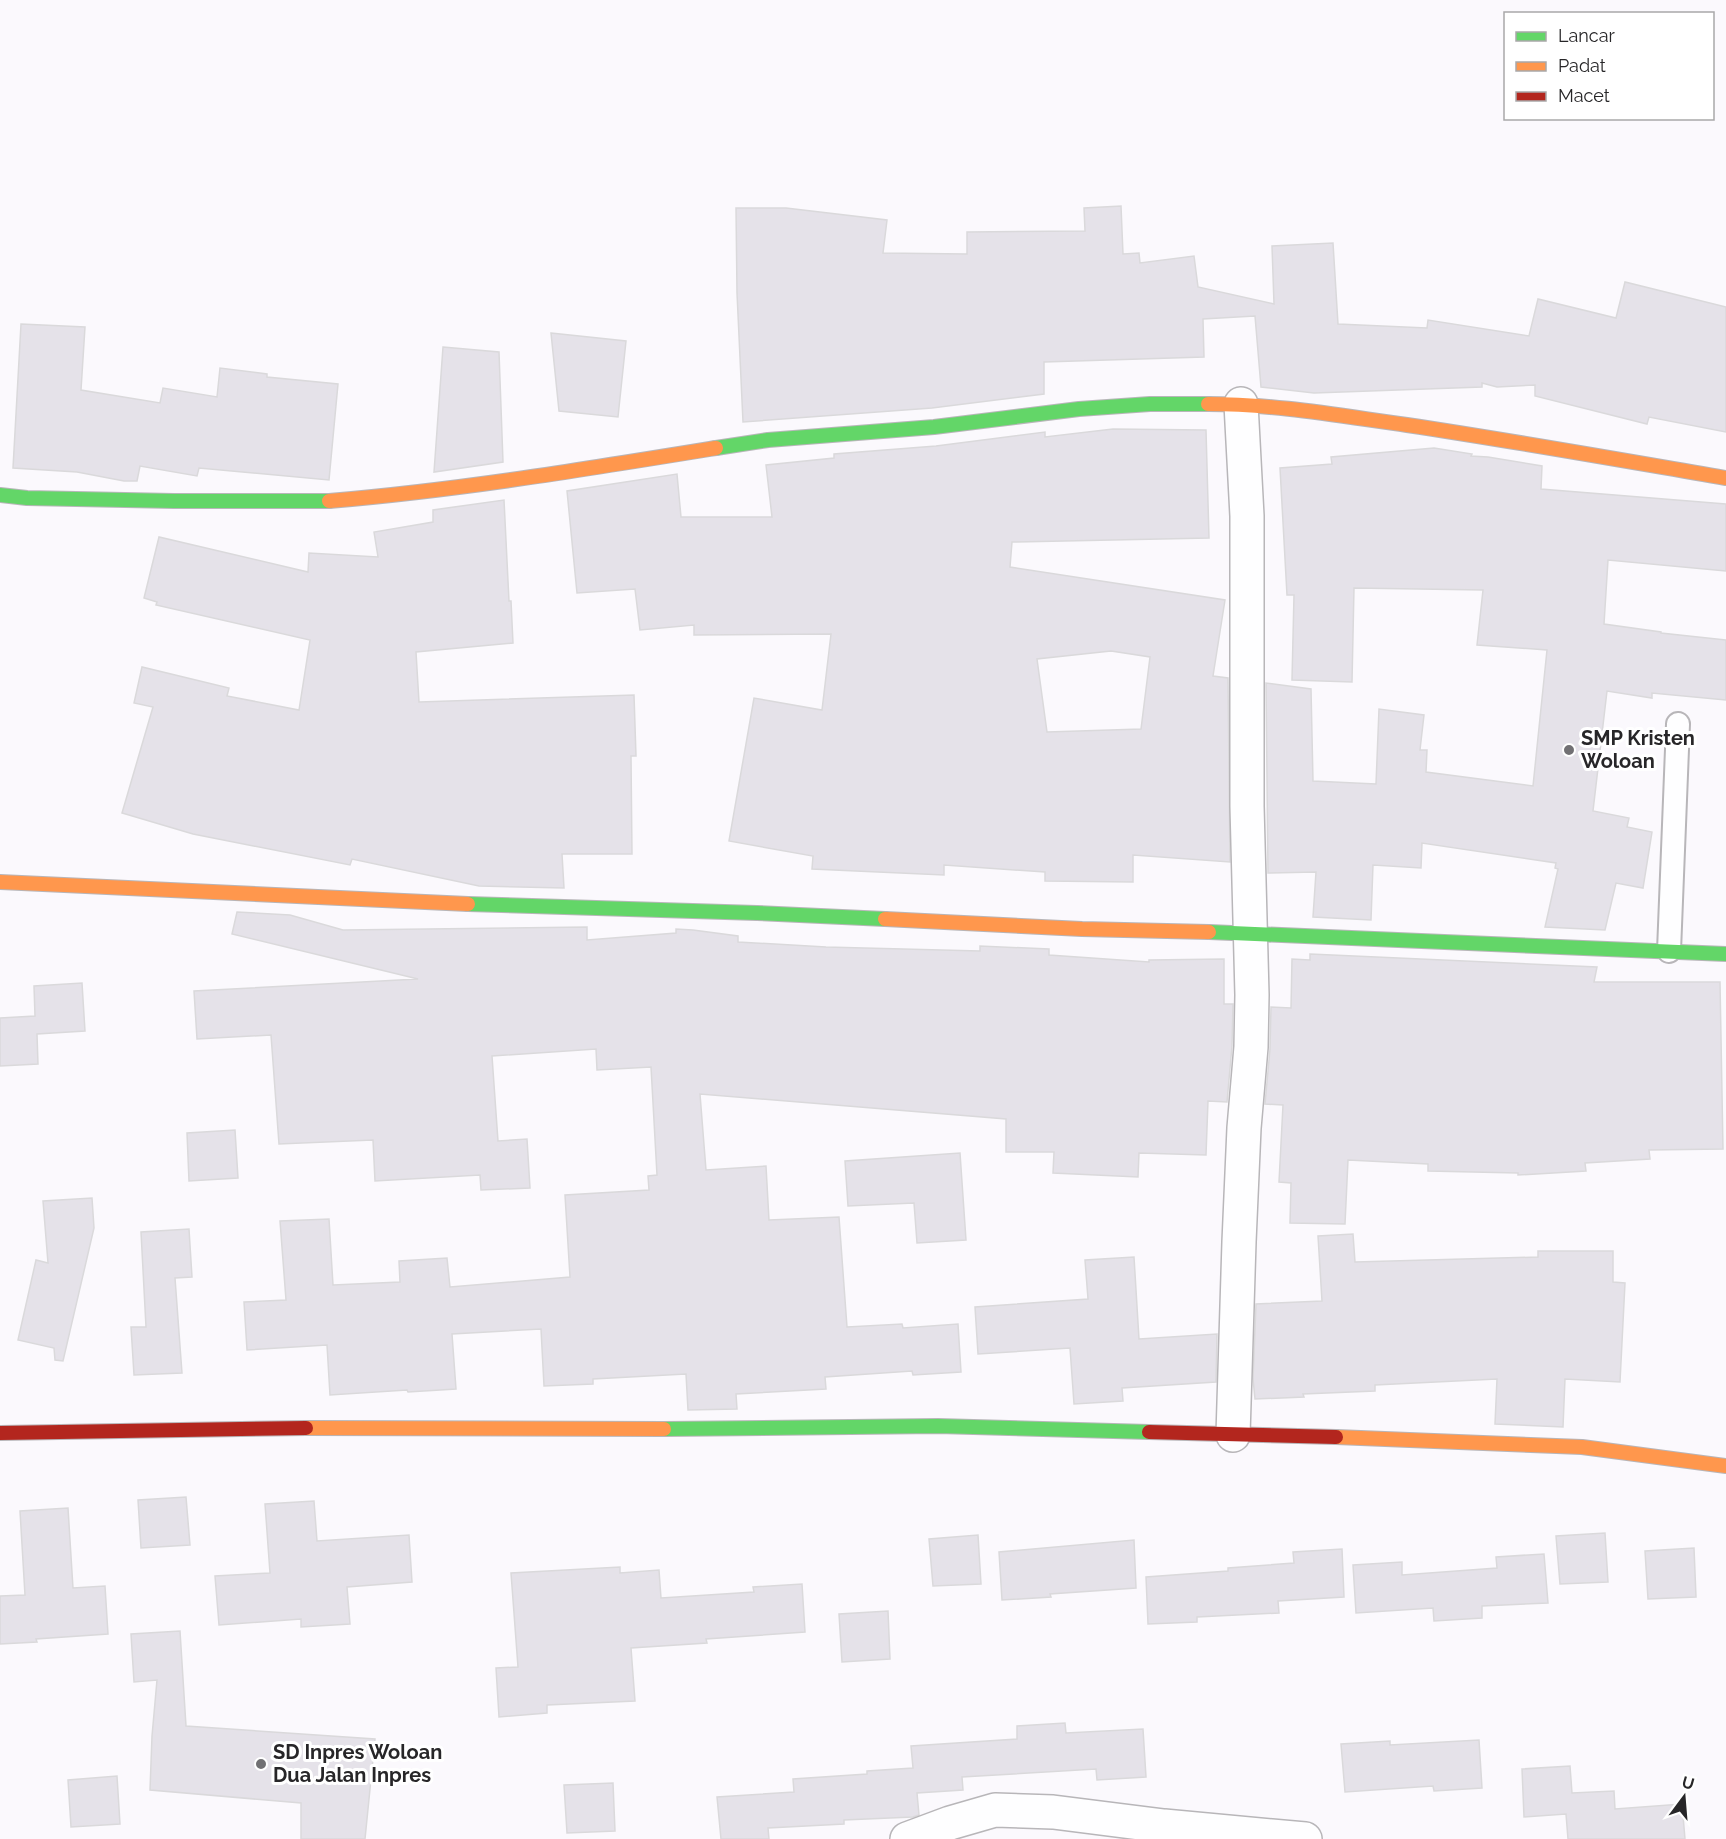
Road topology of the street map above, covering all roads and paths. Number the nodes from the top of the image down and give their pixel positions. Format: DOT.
graph roads {
  1 [pos="1241,404"];
  2 [pos="1726,478"];
  3 [pos="0,495"];
  4 [pos="1678,724"];
  5 [pos="0,882"];
  6 [pos="1251,933"];
  7 [pos="1669,951"];
  8 [pos="1726,954"];
  9 [pos="0,1433"];
  10 [pos="1233,1435"];
  11 [pos="1726,1466"];
  12 [pos="907,1839"];
  13 [pos="1305,1839"];
  1 -- 2 [label="street"];
  1 -- 3 [label="street"];
  1 -- 6 [label="street"];
  4 -- 7 [label="lane"];
  5 -- 6 [label="street"];
  6 -- 7 [label="street"];
  6 -- 10 [label="street"];
  7 -- 8 [label="street"];
  9 -- 10 [label="street"];
  10 -- 11 [label="street"];
  12 -- 13 [label="street"];
}
